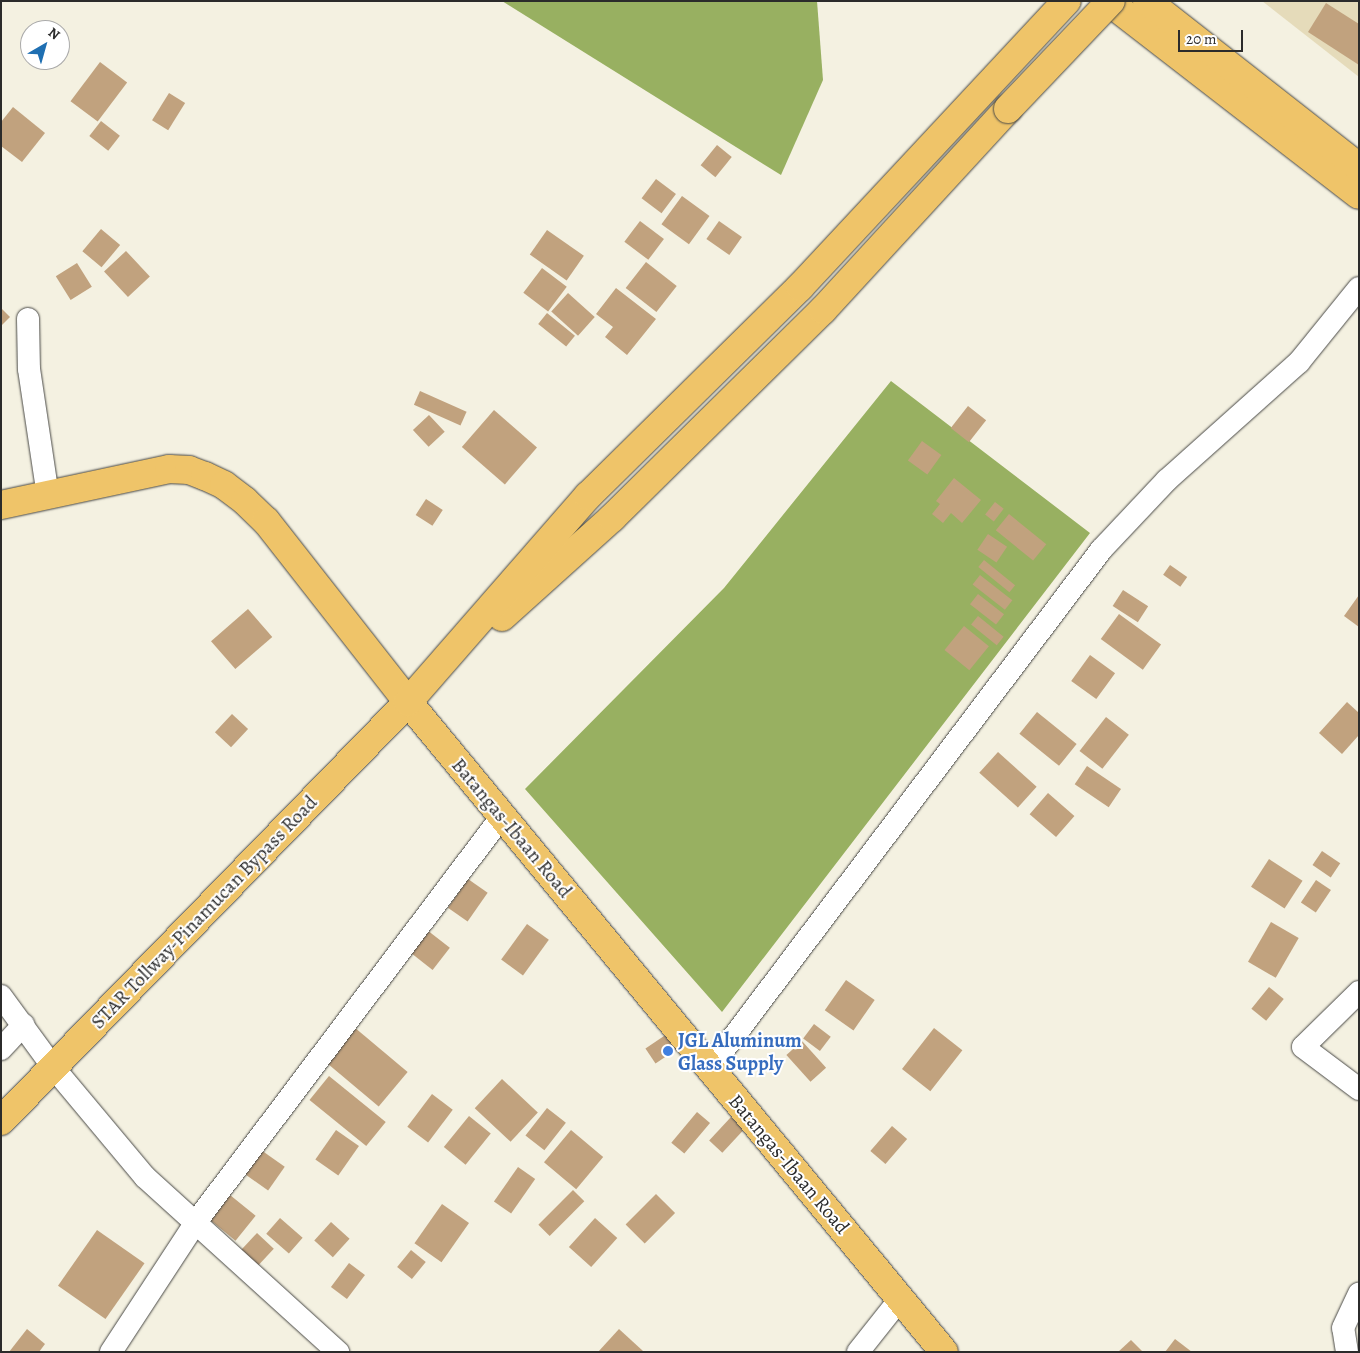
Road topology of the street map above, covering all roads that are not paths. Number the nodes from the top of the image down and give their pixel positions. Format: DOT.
graph roads {
  1 [pos="1067,1"];
  2 [pos="1110,1"];
  3 [pos="1148,1"];
  4 [pos="1359,167"];
  5 [pos="1359,195"];
  6 [pos="1359,288"];
  7 [pos="28,319"];
  8 [pos="48,496"];
  9 [pos="1,505"];
  10 [pos="408,702"];
  11 [pos="502,816"];
  12 [pos="1359,992"];
  13 [pos="1,996"];
  14 [pos="23,1025"];
  15 [pos="1,1048"];
  16 [pos="53,1067"];
  17 [pos="710,1068"];
  18 [pos="1359,1089"];
  19 [pos="1,1121"];
  20 [pos="196,1222"];
  21 [pos="1359,1294"];
  22 [pos="900,1299"];
  23 [pos="111,1352"];
  24 [pos="338,1352"];
  25 [pos="858,1352"];
  26 [pos="944,1352"];
  27 [pos="1348,1352"];
  1 -- 10 [label="main road"];
  2 -- 5 [label="main road"];
  2 -- 10 [label="main road, bridge"];
  3 -- 4 [label="main road"];
  6 -- 17 [label="street"];
  7 -- 8 [label="street"];
  8 -- 9 [label="main road, Batangas-Ibaan Road"];
  8 -- 10 [label="main road, Batangas-Ibaan Road"];
  10 -- 11 [label="main road, Batangas-Ibaan Road"];
  10 -- 16 [label="main road, STAR Tollway-Pinamucan Bypass Road"];
  11 -- 17 [label="main road, Batangas-Ibaan Road"];
  11 -- 20 [label="street"];
  12 -- 18 [label="street"];
  13 -- 14 [label="street"];
  14 -- 15 [label="street"];
  14 -- 16 [label="street"];
  16 -- 19 [label="main road, STAR Tollway-Pinamucan Bypass Road"];
  16 -- 20 [label="street"];
  17 -- 22 [label="main road, Batangas-Ibaan Road"];
  20 -- 23 [label="street"];
  20 -- 24 [label="street"];
  21 -- 27 [label="street"];
  22 -- 25 [label="street"];
  22 -- 26 [label="main road, Batangas-Ibaan Road"];
}
